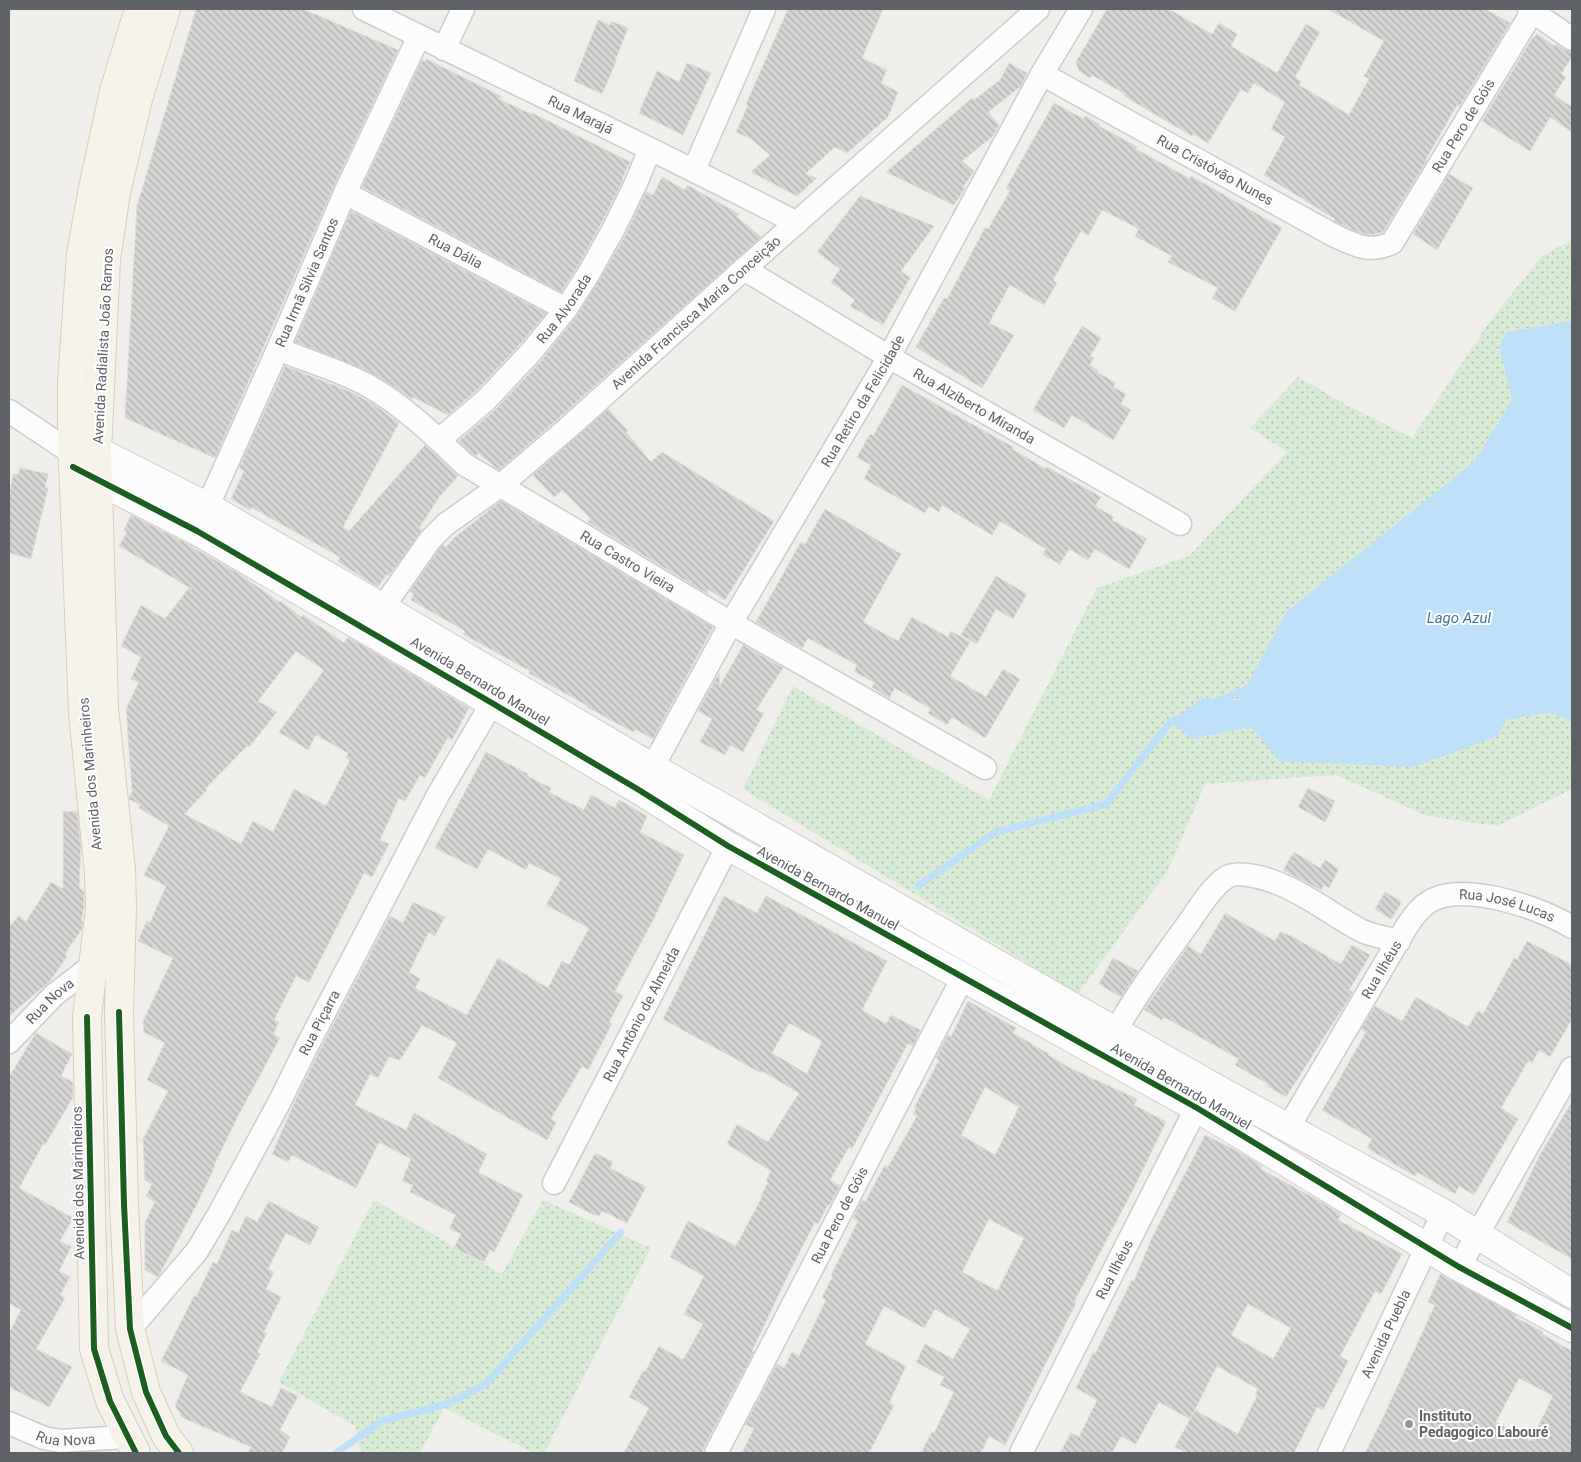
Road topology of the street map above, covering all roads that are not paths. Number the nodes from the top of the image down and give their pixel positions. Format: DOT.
graph roads {
  1 [pos="139,9"];
  2 [pos="166,9"];
  3 [pos="364,9"];
  4 [pos="463,9"];
  5 [pos="764,9"];
  6 [pos="1038,9"];
  7 [pos="1081,9"];
  8 [pos="1532,10"];
  9 [pos="418,36"];
  10 [pos="1572,39"];
  11 [pos="444,49"];
  12 [pos="1042,74"];
  13 [pos="650,149"];
  14 [pos="694,170"];
  15 [pos="345,193"];
  16 [pos="797,223"];
  17 [pos="1392,243"];
  18 [pos="744,269"];
  19 [pos="566,308"];
  20 [pos="278,350"];
  21 [pos="889,357"];
  22 [pos="9,411"];
  23 [pos="439,440"];
  24 [pos="79,452"];
  25 [pos="99,481"];
  26 [pos="500,486"];
  27 [pos="202,519"];
  28 [pos="1180,524"];
  29 [pos="383,608"];
  30 [pos="731,623"];
  31 [pos="367,629"];
  32 [pos="492,703"];
  33 [pos="985,768"];
  34 [pos="646,779"];
  35 [pos="728,846"];
  36 [pos="1437,898"];
  37 [pos="1572,927"];
  38 [pos="1399,941"];
  39 [pos="93,964"];
  40 [pos="963,977"];
  41 [pos="1115,1032"];
  42 [pos="9,1042"];
  43 [pos="1572,1068"];
  44 [pos="1208,1084"];
  45 [pos="1196,1108"];
  46 [pos="1288,1128"];
  47 [pos="554,1183"];
  48 [pos="1443,1213"];
  49 [pos="1477,1234"];
  50 [pos="1427,1247"];
  51 [pos="1460,1267"];
  52 [pos="1572,1294"];
  53 [pos="1572,1328"];
  54 [pos="130,1329"];
  55 [pos="9,1423"];
  56 [pos="131,1445"];
  57 [pos="57,1447"];
  58 [pos="179,1453"];
  59 [pos="716,1453"];
  60 [pos="1021,1453"];
  61 [pos="1328,1453"];
  1 -- 24 [label="main road, Avenida Radialista João Ramos"];
  2 -- 24 [label="main road, Avenida Radialista João Ramos"];
  3 -- 9 [label="street, Rua Marajá"];
  4 -- 11 [label="street"];
  5 -- 14 [label="street"];
  6 -- 16 [label="street, Avenida Francisca Maria Conceição"];
  7 -- 12 [label="street, Rua Retiro da Felicidade"];
  8 -- 10 [label="street"];
  8 -- 17 [label="street, Rua Pero de Góis"];
  9 -- 11 [label="street, Rua Marajá"];
  9 -- 15 [label="street, Rua Irmã Silvia Santos"];
  11 -- 13 [label="street, Rua Marajá"];
  12 -- 17 [label="street, Rua Cristóvão Nunes"];
  12 -- 21 [label="street, Rua Retiro da Felicidade"];
  13 -- 14 [label="street, Rua Marajá"];
  13 -- 19 [label="street, Rua Alvorada"];
  14 -- 16 [label="street, Rua Marajá"];
  15 -- 19 [label="street, Rua Dália"];
  15 -- 20 [label="street, Rua Irmã Silvia Santos"];
  16 -- 18 [label="street, Avenida Francisca Maria Conceição"];
  18 -- 21 [label="street, Rua Alziberto Miranda"];
  18 -- 26 [label="street, Avenida Francisca Maria Conceição"];
  19 -- 23 [label="street, Rua Alvorada"];
  20 -- 23 [label="street, Rua Castro Vieira"];
  20 -- 27 [label="street, Rua Irmã Silvia Santos"];
  21 -- 28 [label="street, Rua Alziberto Miranda"];
  21 -- 30 [label="street, Rua Retiro da Felicidade"];
  22 -- 24 [label="street"];
  23 -- 26 [label="street, Rua Castro Vieira"];
  24 -- 25 [label="main road, Avenida Radialista João Ramos"];
  24 -- 27 [label="street, Avenida Bernardo Manuel"];
  24 -- 39 [label="main road, Avenida dos Marinheiros"];
  25 -- 27 [label="street, Avenida Bernardo Manuel"];
  25 -- 54 [label="main road, Avenida dos Marinheiros"];
  26 -- 29 [label="street, Avenida Francisca Maria Conceição"];
  26 -- 30 [label="street, Rua Castro Vieira"];
  27 -- 29 [label="street, Avenida Bernardo Manuel"];
  27 -- 31 [label="street, Avenida Bernardo Manuel"];
  29 -- 31 [label="street, Avenida Francisca Maria Conceição"];
  29 -- 34 [label="street, Avenida Bernardo Manuel"];
  30 -- 33 [label="street, Rua Castro Vieira"];
  30 -- 34 [label="street, Rua Retiro da Felicidade"];
  31 -- 32 [label="street, Avenida Bernardo Manuel"];
  32 -- 34 [label="street, Avenida Bernardo Manuel"];
  32 -- 54 [label="street, Rua Piçarra"];
  34 -- 35 [label="street, Avenida Bernardo Manuel"];
  34 -- 41 [label="street, Avenida Bernardo Manuel"];
  35 -- 40 [label="street, Avenida Bernardo Manuel"];
  35 -- 47 [label="street, Rua Antônio de Almeida"];
  36 -- 37 [label="street, Rua José Lucas"];
  36 -- 38 [label="street, Rua Ilhéus"];
  38 -- 41 [label="street"];
  38 -- 46 [label="street, Rua Ilhéus"];
  39 -- 42 [label="street, Rua Nova"];
  39 -- 56 [label="main road, Avenida dos Marinheiros"];
  40 -- 45 [label="street, Avenida Bernardo Manuel"];
  40 -- 59 [label="street, Rua Pero de Góis"];
  41 -- 44 [label="street, Avenida Bernardo Manuel"];
  43 -- 49 [label="street"];
  44 -- 45 [label="street, Rua Ilhéus"];
  44 -- 46 [label="street, Avenida Bernardo Manuel"];
  45 -- 50 [label="street, Avenida Bernardo Manuel"];
  45 -- 60 [label="street, Rua Ilhéus"];
  46 -- 48 [label="street, Avenida Bernardo Manuel"];
  48 -- 49 [label="street, Avenida Bernardo Manuel"];
  48 -- 50 [label="street, Avenida Puebla"];
  49 -- 51 [label="street"];
  49 -- 52 [label="street, Avenida Bernardo Manuel"];
  50 -- 51 [label="street, Avenida Bernardo Manuel"];
  50 -- 61 [label="street, Avenida Puebla"];
  51 -- 53 [label="street, Avenida Bernardo Manuel"];
  54 -- 58 [label="main road, Avenida dos Marinheiros"];
  55 -- 57 [label="street, Rua Nova"];
  56 -- 57 [label="street, Rua Nova"];
}
